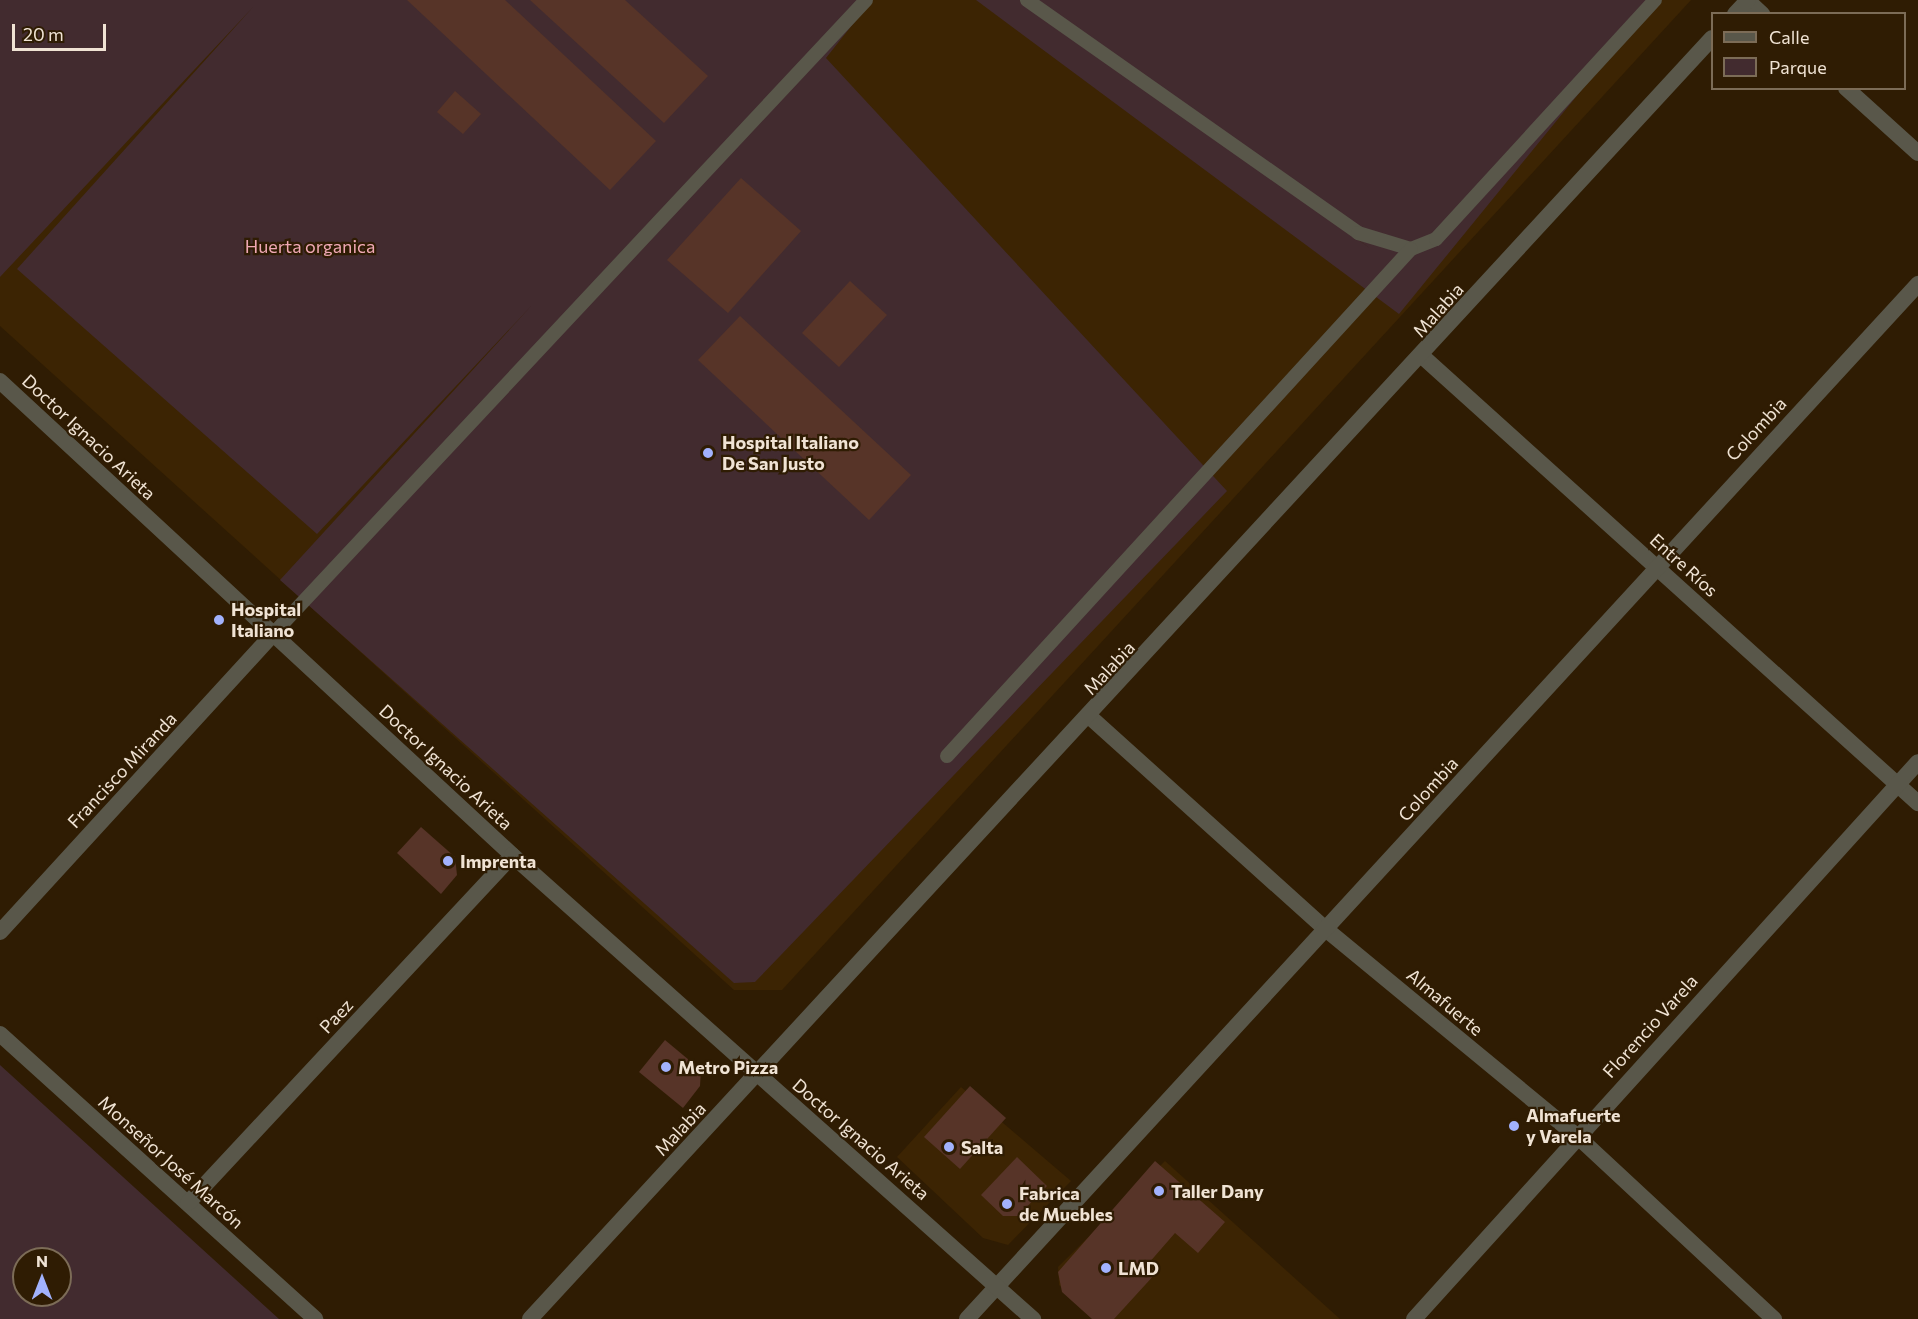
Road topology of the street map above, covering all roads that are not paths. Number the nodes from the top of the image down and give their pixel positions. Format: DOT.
graph roads {
  1 [pos="866,0"];
  2 [pos="1027,0"];
  3 [pos="1655,0"];
  4 [pos="1747,0"];
  5 [pos="1737,12"];
  6 [pos="1760,12"];
  7 [pos="1711,40"];
  8 [pos="1848,90"];
  9 [pos="1918,153"];
  10 [pos="1411,249"];
  11 [pos="1918,284"];
  12 [pos="1422,356"];
  13 [pos="0,381"];
  14 [pos="1655,565"];
  15 [pos="273,634"];
  16 [pos="1090,717"];
  17 [pos="946,756"];
  18 [pos="1918,762"];
  19 [pos="1897,785"];
  20 [pos="1918,803"];
  21 [pos="512,855"];
  22 [pos="1328,931"];
  23 [pos="0,932"];
  24 [pos="0,1034"];
  25 [pos="758,1074"];
  26 [pos="1576,1136"];
  27 [pos="188,1203"];
  28 [pos="997,1286"];
  29 [pos="315,1319"];
  30 [pos="530,1319"];
  31 [pos="967,1319"];
  32 [pos="1033,1319"];
  33 [pos="1414,1319"];
  34 [pos="1774,1319"];
  1 -- 15 [label="lane"];
  2 -- 10 [label="lane"];
  3 -- 10 [label="lane"];
  4 -- 5 [label="street"];
  4 -- 6 [label="street"];
  7 -- 12 [label="street, Malabia"];
  8 -- 9 [label="street"];
  10 -- 17 [label="lane"];
  11 -- 14 [label="street, Colombia"];
  12 -- 14 [label="street, Entre Ríos"];
  12 -- 16 [label="street, Malabia"];
  13 -- 15 [label="street, Doctor Ignacio Arieta"];
  14 -- 19 [label="street, Entre Ríos"];
  14 -- 22 [label="street, Colombia"];
  15 -- 21 [label="street, Doctor Ignacio Arieta"];
  15 -- 23 [label="street, Francisco Miranda"];
  16 -- 22 [label="street, Almafuerte"];
  16 -- 25 [label="street, Malabia"];
  18 -- 19 [label="street, Florencio Varela"];
  19 -- 20 [label="street, Entre Ríos"];
  19 -- 26 [label="street, Florencio Varela"];
  21 -- 25 [label="street, Doctor Ignacio Arieta"];
  21 -- 27 [label="street, Paez"];
  22 -- 26 [label="street, Almafuerte"];
  22 -- 28 [label="street, Colombia"];
  24 -- 27 [label="street, Monseñor José Marcón"];
  25 -- 28 [label="street, Doctor Ignacio Arieta"];
  25 -- 30 [label="street, Malabia"];
  26 -- 33 [label="street, Florencio Varela"];
  26 -- 34 [label="street, Almafuerte"];
  27 -- 29 [label="street, Monseñor José Marcón"];
  28 -- 31 [label="street, Colombia"];
  28 -- 32 [label="street, Doctor Ignacio Arieta"];
}
